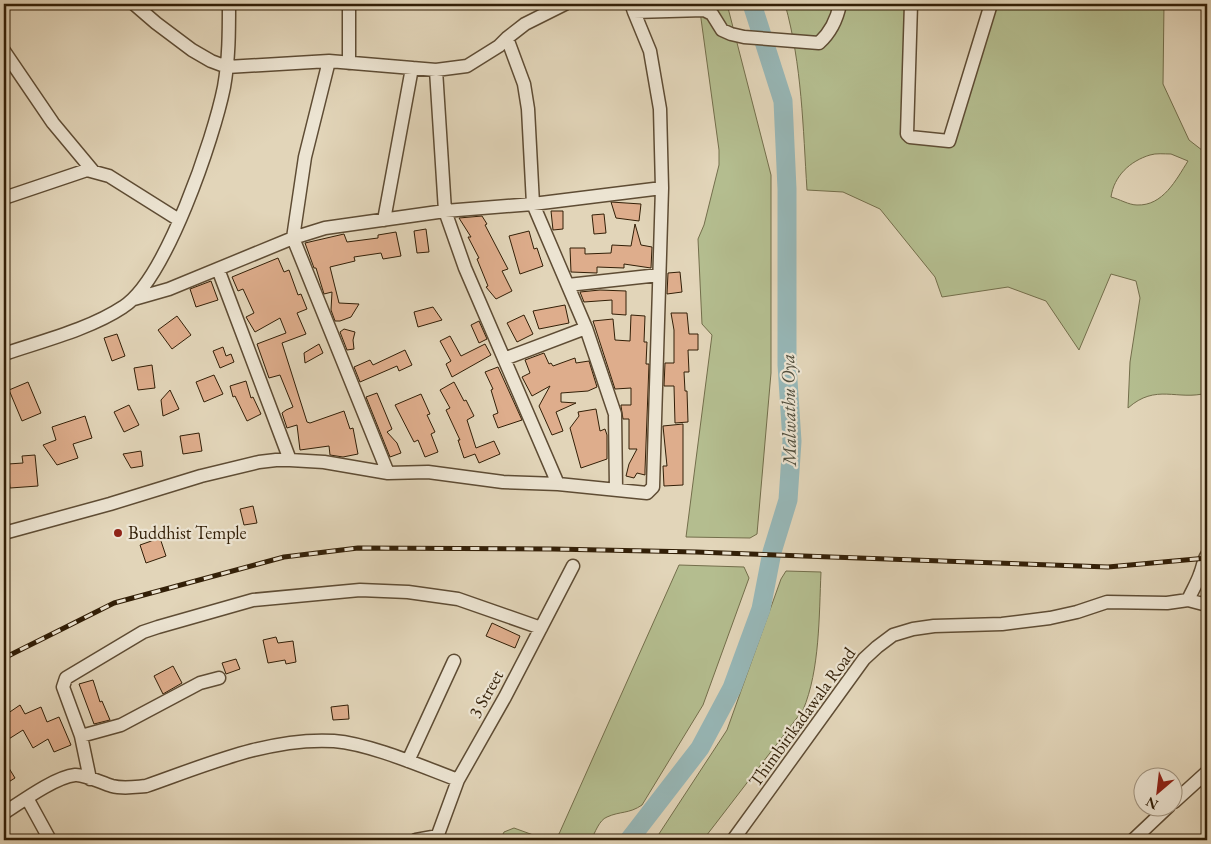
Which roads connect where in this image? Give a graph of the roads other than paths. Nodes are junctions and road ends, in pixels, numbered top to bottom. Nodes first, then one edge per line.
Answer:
1 (134, 4) edge
2 (229, 4) edge
3 (349, 4) edge
4 (565, 4) edge
5 (840, 4) edge
6 (911, 4) edge
7 (991, 4) edge
8 (632, 8) edge
9 (507, 38) junction
10 (4, 51) edge
11 (329, 62) junction
12 (349, 63) junction
13 (227, 67) junction
14 (412, 68) junction
15 (436, 70) junction
16 (93, 171) junction
17 (662, 188) junction
18 (4, 198) edge
19 (533, 204) junction
20 (445, 211) junction
21 (179, 220) junction
22 (384, 220) junction
23 (292, 238) junction
24 (218, 268) junction
25 (658, 275) junction
26 (568, 286) junction
27 (134, 299) junction
28 (586, 328) junction
29 (4, 354) edge
30 (504, 359) junction
31 (290, 460) junction
32 (388, 474) junction
33 (558, 484) junction
34 (616, 489) junction
35 (4, 533) edge
36 (1207, 555) edge
37 (573, 566) dead end
38 (1188, 600) junction
39 (1207, 605) edge
40 (541, 628) junction
41 (454, 661) dead end
42 (219, 678) dead end
43 (81, 736) junction
44 (408, 761) junction
45 (1207, 772) edge
46 (90, 779) junction
47 (458, 780) junction
48 (1184, 793) edge
49 (27, 798) junction
50 (4, 813) edge
51 (1158, 816) edge
52 (437, 838) edge
53 (50, 840) edge
54 (416, 840) edge
55 (733, 840) edge
56 (1133, 840) edge

1 - 13 street
2 - 13 street
3 - 12 street
4 - 9 street
5 - 8 street
6 - 7 street
8 - 17 street
9 - 15 street
9 - 19 street
10 - 16 street
11 - 12 street
11 - 13 street
11 - 23 street
12 - 14 street
13 - 21 street
14 - 15 street
14 - 22 street
15 - 20 street
16 - 18 street
16 - 21 street
17 - 19 street
17 - 25 street
19 - 20 street
19 - 26 street
20 - 22 street
20 - 30 street
21 - 27 street
22 - 23 street
23 - 24 street
23 - 32 street
24 - 27 street
24 - 31 street
25 - 26 street
25 - 34 street
26 - 28 street
27 - 29 street
28 - 30 street
28 - 34 street
30 - 33 street
31 - 32 street
31 - 35 street
32 - 33 street
33 - 34 street
36 - 38 street
37 - 40 street, 3 Street
38 - 39 street, Thimbirikadawala Road
38 - 55 street, Thimbirikadawala Road
40 - 43 street
40 - 47 street, 3 Street
41 - 44 street
42 - 43 street
43 - 46 street
44 - 46 street
44 - 47 street
45 - 48 street
46 - 49 street
47 - 52 street, 3 Street
49 - 50 street
49 - 53 street
51 - 56 street
52 - 54 street

